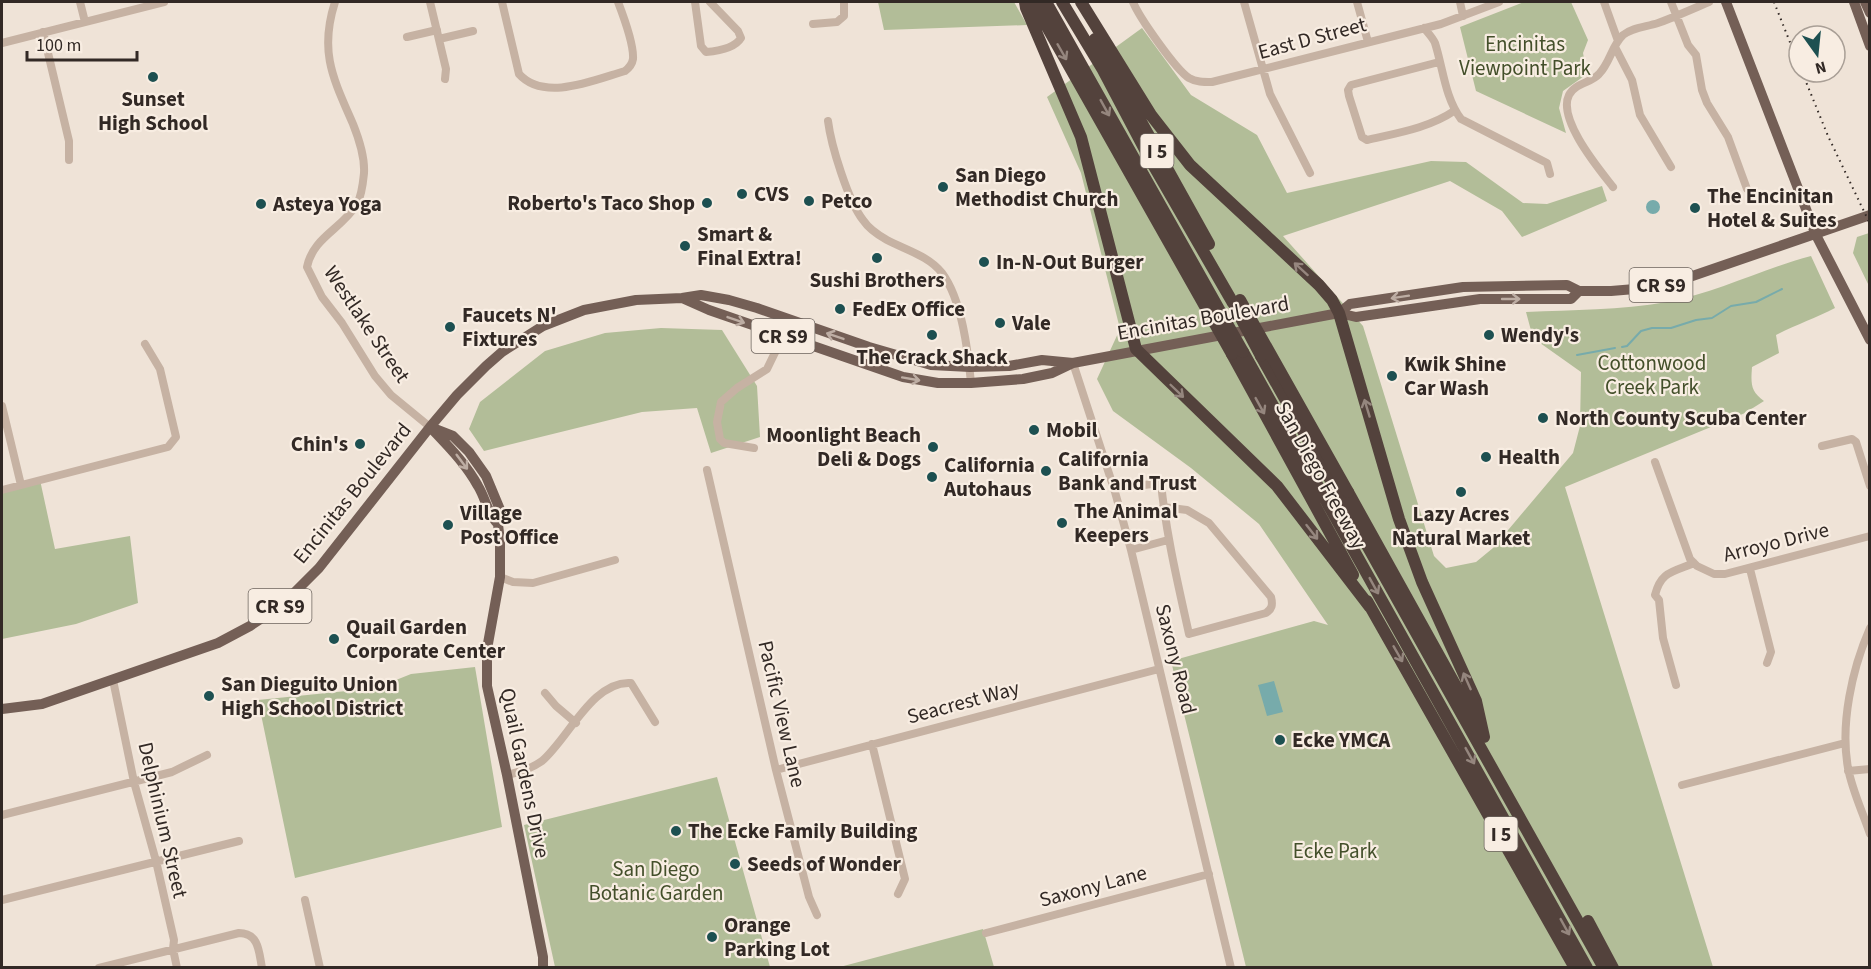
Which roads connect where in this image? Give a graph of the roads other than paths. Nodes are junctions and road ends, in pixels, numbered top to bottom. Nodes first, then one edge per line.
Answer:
1 (80, 2) edge
2 (164, 2) edge
3 (335, 2) edge
4 (430, 2) edge
5 (502, 2) edge
6 (618, 2) edge
7 (695, 2) edge
8 (710, 2) edge
9 (844, 2) edge
10 (1026, 2) edge
11 (1033, 2) edge
12 (1046, 2) edge
13 (1062, 2) edge
14 (1074, 2) edge
15 (1081, 2) edge
16 (1133, 2) edge
17 (1244, 2) edge
18 (1357, 2) edge
19 (1460, 2) edge
20 (1500, 2) edge
21 (1604, 2) edge
22 (1671, 2) edge
23 (1709, 2) edge
24 (1726, 2) edge
25 (1854, 2) edge
26 (1865, 2) edge
27 (1869, 13) edge
28 (1676, 15) junction
29 (1463, 16) junction
30 (85, 22) junction
31 (813, 24) dead end
32 (1441, 24) junction
33 (1424, 28) junction
34 (43, 32) junction
35 (473, 32) dead end
36 (438, 35) junction
37 (406, 37) dead end
38 (1434, 41) junction
39 (1368, 42) junction
40 (2, 43) edge
41 (1617, 44) junction
42 (1869, 46) edge
43 (1439, 62) junction
44 (1263, 70) junction
45 (445, 79) dead end
46 (1454, 111) junction
47 (828, 121) dead end
48 (69, 160) dead end
49 (1671, 167) dead end
50 (1310, 173) dead end
51 (1550, 174) dead end
52 (1613, 187) dead end
53 (1747, 189) dead end
54 (1869, 215) edge
55 (1816, 235) junction
56 (682, 298) junction
57 (1236, 301) junction
58 (1340, 313) junction
59 (1216, 314) junction
60 (783, 336) junction
61 (1869, 340) edge
62 (145, 344) dead end
63 (1136, 349) junction
64 (1238, 353) junction
65 (1073, 363) junction
66 (970, 367) junction
67 (971, 383) junction
68 (2, 406) edge
69 (430, 427) junction
70 (1822, 446) dead end
71 (754, 448) dead end
72 (1655, 462) dead end
73 (707, 470) dead end
74 (21, 485) junction
75 (1135, 486) dead end
76 (1869, 486) edge
77 (2, 490) edge
78 (1163, 507) junction
79 (1869, 536) edge
80 (1168, 540) junction
81 (1131, 550) junction
82 (615, 560) dead end
83 (1694, 563) junction
84 (1750, 569) junction
85 (500, 577) junction
86 (1370, 607) junction
87 (1869, 628) edge
88 (1767, 663) dead end
89 (1159, 669) junction
90 (114, 680) junction
91 (1676, 685) dead end
92 (545, 693) dead end
93 (2, 709) edge
94 (655, 722) dead end
95 (576, 723) junction
96 (1484, 737) junction
97 (1845, 743) junction
98 (872, 744) junction
99 (207, 755) dead end
100 (1869, 769) edge
101 (776, 770) junction
102 (1848, 771) junction
103 (507, 775) junction
104 (134, 782) junction
105 (1682, 785) dead end
106 (2, 815) edge
107 (1869, 834) edge
108 (239, 841) dead end
109 (156, 861) junction
110 (1209, 874) junction
111 (898, 894) dead end
112 (2, 900) edge
113 (305, 900) dead end
114 (817, 915) dead end
115 (986, 933) dead end
116 (173, 949) junction
117 (543, 962) edge
118 (99, 968) edge
119 (177, 968) edge
120 (262, 968) edge
121 (320, 968) edge
122 (549, 968) edge
123 (1231, 968) edge
124 (1575, 968) edge
125 (1587, 968) edge
126 (1604, 968) edge
127 (1613, 968) edge

1 - 30 street
2 - 30 street
3 - 69 street, Westlake Street
4 - 36 street
5 - 6 street
7 - 8 street
9 - 31 street
10 - 63 highway
11 -> 59 highway, San Diego Freeway / I 5
12 -> 59 highway
13 - 57 highway
14 - 57 highway, San Diego Freeway / I 5
58 -> 15 highway
16 - 44 street, East D Street
17 - 44 street
18 - 39 street
19 - 29 street
20 - 29 street, East D Street
21 - 41 street
22 - 28 street
23 - 28 street
24 - 55 main road
25 - 42 main road
26 - 27 main road
28 - 41 street
28 - 53 street
29 - 32 street, East D Street
30 - 34 street
32 - 33 street, East D Street
32 - 38 street
33 - 38 street
33 - 39 street, East D Street
34 - 40 street
34 - 48 street
35 - 36 street
36 - 37 street
36 - 45 street
38 - 43 street
39 - 44 street, East D Street
41 - 49 street
41 - 52 street
43 - 46 street
43 - 46 street
44 - 50 street
46 - 51 street
47 - 66 street
54 - 55 main road, Encinitas Boulevard / CR S9
55 - 58 main road, Encinitas Boulevard / CR S9
55 - 61 main road
56 -> 60 main road, Encinitas Boulevard / CR S9
66 -> 56 main road, Encinitas Boulevard / CR S9
56 - 69 main road, Encinitas Boulevard / CR S9
57 - 96 highway, San Diego Freeway / I 5, bridge
57 - 126 highway, bridge
58 - 63 main road, Encinitas Boulevard / CR S9
96 -> 58 highway
59 - 64 highway, San Diego Freeway / I 5, bridge
60 -> 67 main road, Encinitas Boulevard / CR S9
60 - 71 street
62 - 74 street
63 - 65 main road, Encinitas Boulevard / CR S9
63 -> 86 highway
64 -> 86 highway, San Diego Freeway / I 5
64 -> 125 highway
65 - 66 main road, Encinitas Boulevard / CR S9
65 - 67 main road, Encinitas Boulevard / CR S9
65 - 81 street, Saxony Road
66 - 67 street
68 - 74 street
69 - 85 main road, Quail Gardens Drive
69 - 90 main road, Encinitas Boulevard / CR S9
70 - 76 street
72 - 83 street, Arroyo Drive
73 - 101 street, Pacific View Lane
74 - 77 street
75 - 78 street
78 - 80 street
78 - 80 street
79 - 84 street, Arroyo Drive
80 - 81 street
81 - 89 street, Saxony Road
82 - 85 street
83 - 84 street, Arroyo Drive
83 - 91 street
84 - 88 street
85 - 103 main road, Quail Gardens Drive
86 -> 124 highway, San Diego Freeway / I 5
87 - 97 street
89 - 98 street, Seacrest Way
89 - 110 street, Saxony Road
90 - 93 main road, Encinitas Boulevard / CR S9
90 - 104 street, Delphinium Street
92 - 95 street
94 - 95 street
95 - 103 street
96 - 127 highway, San Diego Freeway / I 5
97 - 102 street
97 - 105 street
98 - 101 street, Seacrest Way
98 - 111 street
99 - 104 street
100 - 102 street
101 - 114 street, Pacific View Lane
102 - 107 street
103 - 117 main road, Quail Gardens Drive
104 - 106 street
104 - 109 street, Delphinium Street
108 - 109 street
109 - 112 street
109 - 116 street, Delphinium Street
110 - 115 street, Saxony Lane
110 - 123 street, Saxony Road
113 - 121 street
116 - 118 street
116 - 119 street, Delphinium Street
116 - 120 street
117 - 122 main road, Quail Gardens Drive

